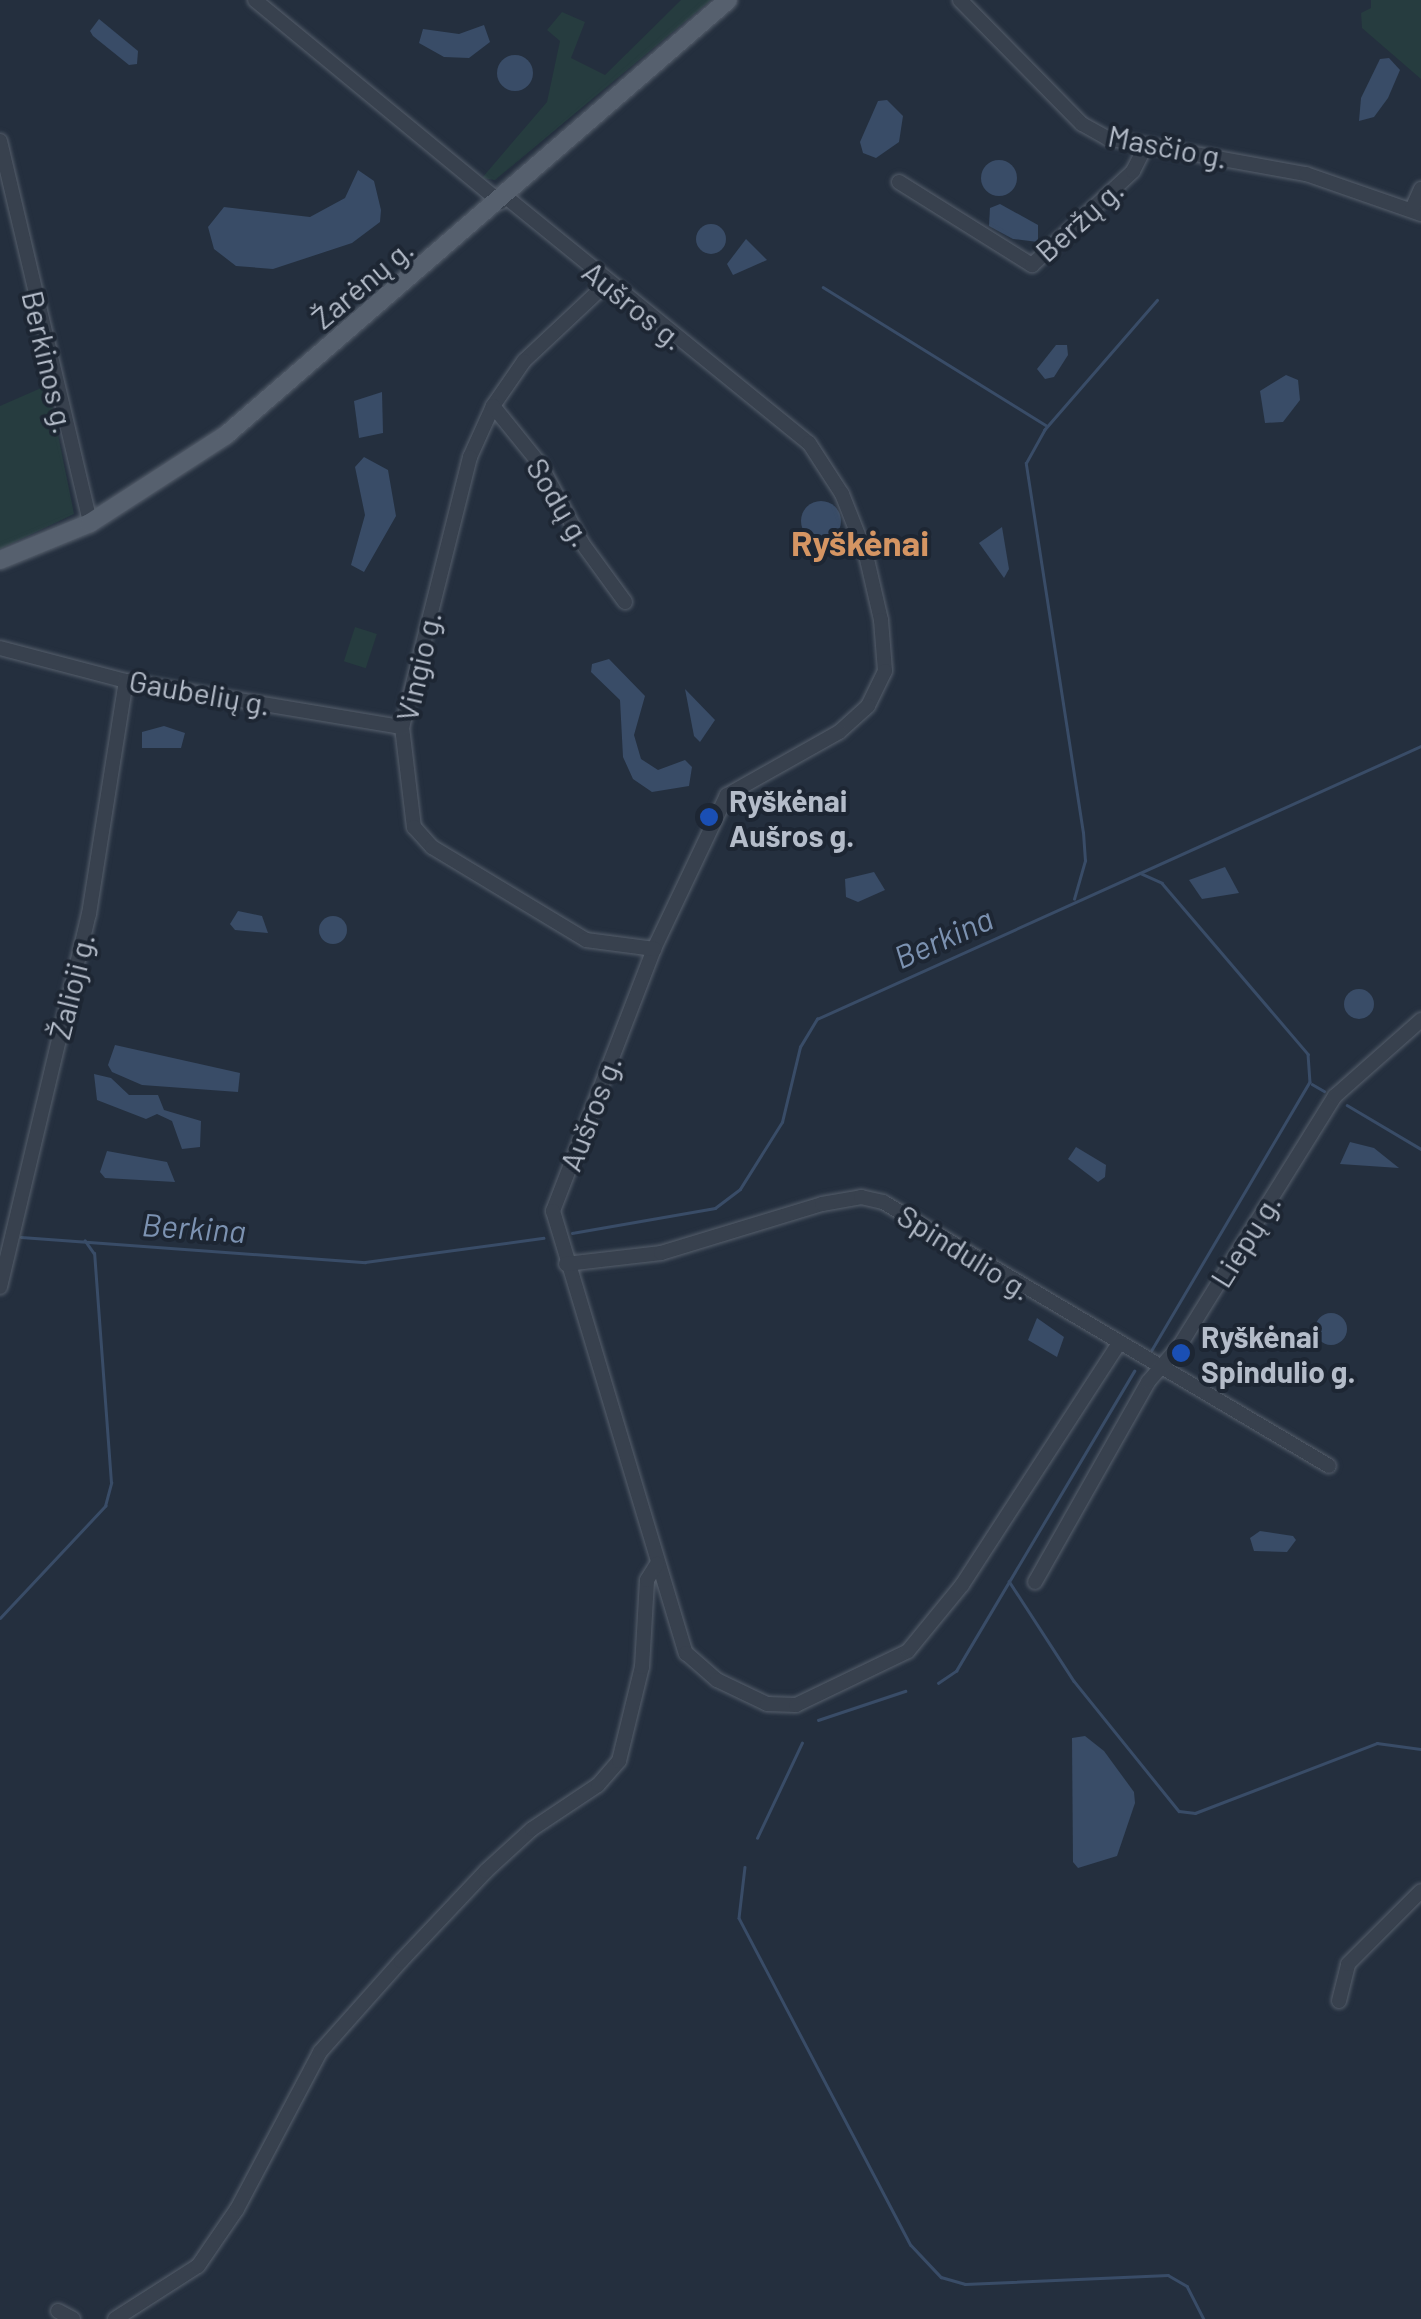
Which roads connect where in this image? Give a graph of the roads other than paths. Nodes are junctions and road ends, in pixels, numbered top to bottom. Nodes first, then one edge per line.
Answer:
1 (255, 0) edge
2 (728, 0) edge
3 (960, 0) edge
4 (0, 141) edge
5 (1145, 146) junction
6 (899, 182) dead end
7 (1421, 189) edge
8 (503, 200) junction
9 (1416, 212) edge
10 (606, 284) junction
11 (493, 406) junction
12 (90, 523) junction
13 (0, 560) edge
14 (624, 602) dead end
15 (0, 648) edge
16 (126, 681) junction
17 (402, 727) junction
18 (654, 948) junction
19 (1421, 1020) edge
20 (566, 1264) junction
21 (0, 1287) edge
22 (1117, 1346) junction
23 (1156, 1368) junction
24 (1329, 1466) dead end
25 (657, 1564) junction
26 (1035, 1582) dead end
27 (1421, 1892) edge
28 (1340, 2002) dead end
29 (58, 2311) dead end
30 (73, 2319) edge
31 (115, 2319) edge

1 - 8 street, Aušros g.
2 - 8 main road, Žarėnų g.
3 - 5 street, Masčio g.
4 - 12 street, Berkinos g.
5 - 6 street, Beržų g.
5 - 9 street, Masčio g.
7 - 9 street
8 - 10 street, Aušros g.
8 - 12 main road, Žarėnų g.
10 - 11 street, Vingio g.
10 - 18 street, Aušros g.
11 - 14 street, Sodų g.
11 - 17 street, Vingio g.
12 - 13 main road, Žarėnų g.
15 - 16 street, Gaubelių g.
16 - 17 street, Gaubelių g.
16 - 21 street, Žalioji g.
17 - 18 street, Vingio g.
18 - 20 street, Aušros g.
19 - 23 street, Liepų g.
20 - 22 street, Spindulio g.
20 - 25 street, Aušros g.
22 - 23 street, Spindulio g.
22 - 25 street, Aušros g.
23 - 24 street, Spindulio g.
23 - 26 street, Liepų g.
25 - 31 street
27 - 28 street
29 - 30 street

